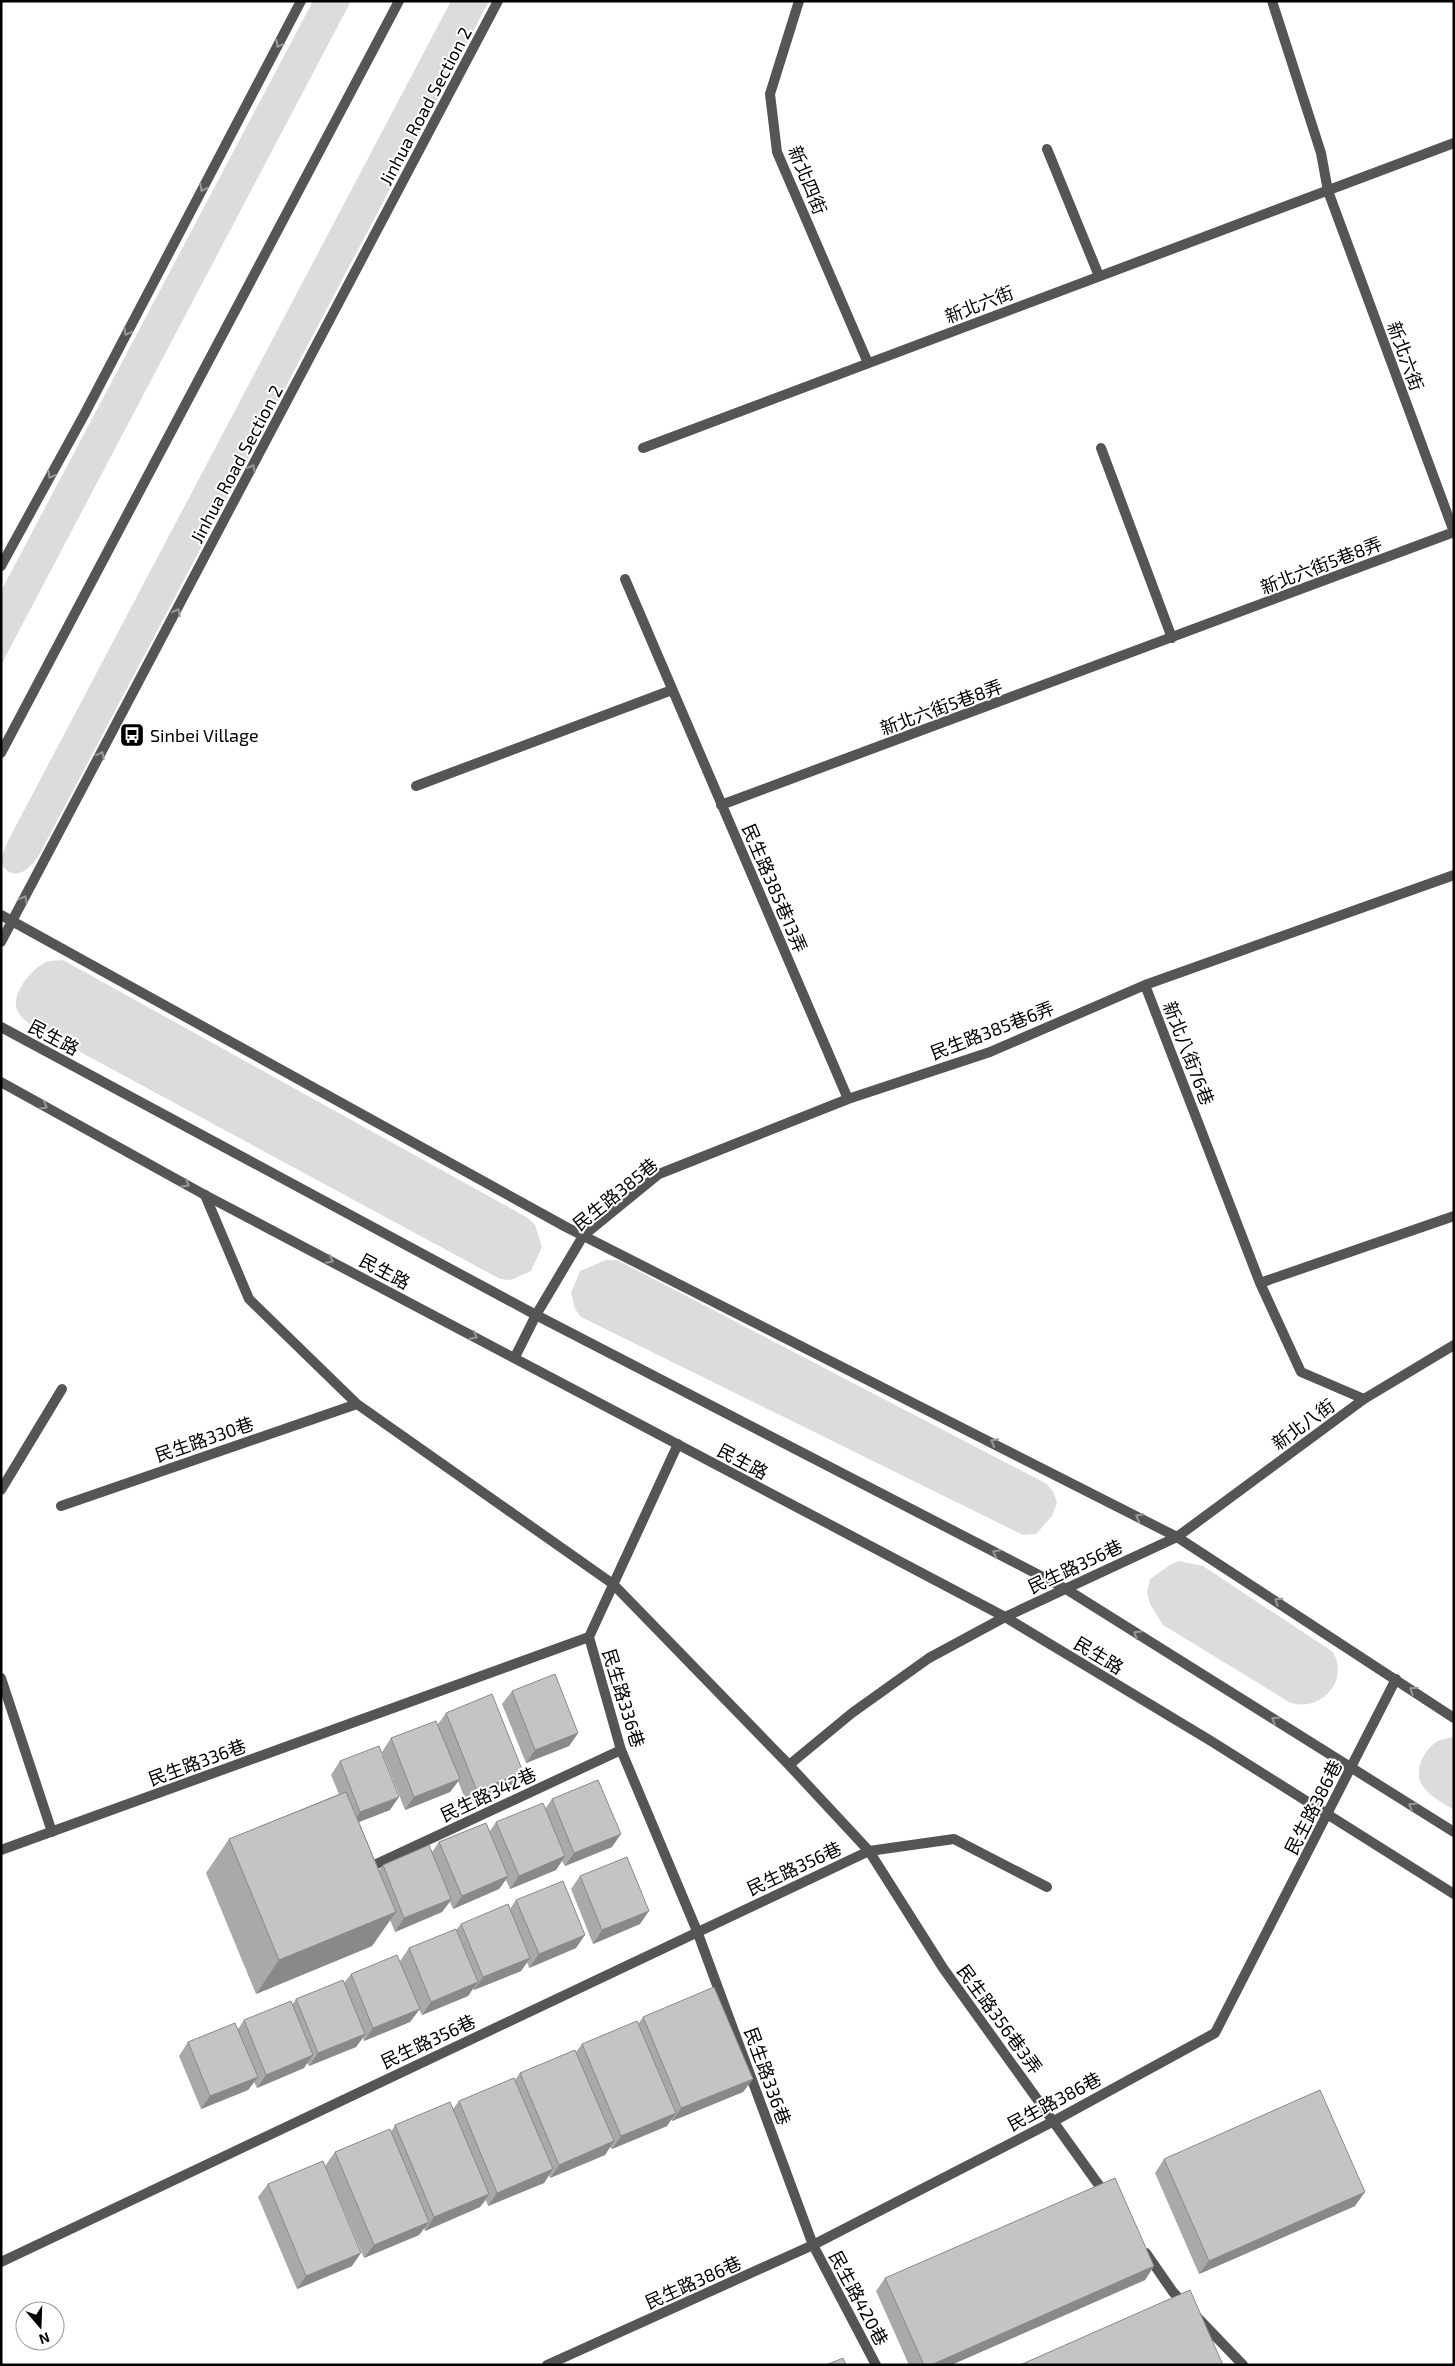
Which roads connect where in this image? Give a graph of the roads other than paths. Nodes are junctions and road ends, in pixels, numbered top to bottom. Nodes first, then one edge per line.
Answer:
1 (301, 1) edge
2 (399, 1) edge
3 (498, 1) edge
4 (799, 1) edge
5 (1272, 1) edge
6 (1454, 143) edge
7 (1047, 149) dead end
8 (1328, 191) junction
9 (1099, 276) junction
10 (868, 363) junction
11 (643, 448) dead end
12 (1101, 448) dead end
13 (1454, 532) edge
14 (1, 566) edge
15 (625, 579) dead end
16 (1172, 638) junction
17 (672, 690) junction
18 (1, 753) edge
19 (416, 786) dead end
20 (721, 806) junction
21 (1454, 875) edge
22 (1, 915) edge
23 (13, 920) junction
24 (1, 942) edge
25 (1146, 984) junction
26 (1, 1027) edge
27 (1, 1082) edge
28 (848, 1099) junction
29 (205, 1195) junction
30 (1454, 1216) edge
31 (584, 1236) junction
32 (1260, 1283) junction
33 (536, 1315) junction
34 (1454, 1345) edge
35 (515, 1357) junction
36 (62, 1389) dead end
37 (1364, 1399) junction
38 (357, 1404) junction
39 (678, 1444) junction
40 (1, 1490) edge
41 (61, 1506) dead end
42 (1177, 1537) junction
43 (613, 1584) junction
44 (1066, 1589) junction
45 (1005, 1617) junction
46 (589, 1637) junction
47 (1, 1678) edge
48 (1396, 1679) junction
49 (1454, 1718) edge
50 (621, 1750) junction
51 (789, 1764) junction
52 (1351, 1768) junction
53 (1327, 1814) junction
54 (52, 1832) junction
55 (1454, 1832) edge
56 (1, 1850) edge
57 (869, 1851) junction
58 (370, 1867) edge
59 (1047, 1887) dead end
60 (1454, 1894) edge
61 (697, 1931) junction
62 (1054, 2120) junction
63 (1111, 2202) edge
64 (1139, 2243) edge
65 (813, 2245) junction
66 (1, 2262) edge
67 (547, 2365) edge
68 (876, 2365) edge
69 (1243, 2365) edge

1 -> 14 street
2 - 18 street
23 -> 3 street, Jinhua Road Section 2
4 - 10 street, 新北四街
5 - 8 street, 新北六街
6 - 8 street, 新北六街
7 - 9 street
8 - 9 street, 新北六街
8 - 13 street, 新北六街
9 - 10 street, 新北六街
10 - 11 street, 新北六街
12 - 16 street
13 - 16 street, 新北六街5巷8弄
15 - 17 street, 民生路385巷13弄
16 - 20 street, 新北六街5巷8弄
17 - 19 street
17 - 20 street, 民生路385巷13弄
20 - 28 street, 民生路385巷13弄
21 - 25 street, 新北八街76巷
22 - 23 street
23 - 24 street, Jinhua Road Section 2
23 - 31 street
25 - 28 street, 民生路385巷6弄
25 - 32 street, 新北八街76巷
26 - 33 street, 民生路
27 -> 29 street, 民生路
28 - 31 street, 民生路385巷
29 -> 35 street, 民生路
29 - 38 street
30 - 32 street
31 - 33 street, 民生路385巷
42 -> 31 street
32 - 37 street, 新北八街76巷
33 - 35 street, 民生路385巷
44 -> 33 street, 民生路
34 - 37 street, 新北八街
35 - 39 street, 民生路
36 - 40 street
37 - 42 street, 新北八街
38 - 41 street, 民生路330巷
38 - 43 street
39 - 43 street
39 - 45 street, 民生路
42 - 44 street, 民生路356巷
48 -> 42 street
43 - 46 street
43 - 51 street
44 - 45 street, 民生路356巷
52 -> 44 street, 民生路
45 - 51 street, 民生路356巷
45 - 53 street, 民生路
46 - 50 street, 民生路336巷
46 - 54 street, 民生路336巷
47 - 54 street
49 -> 48 street
48 - 52 street, 民生路386巷
50 - 58 street, 民生路342巷
50 - 61 street, 民生路336巷
51 - 57 street, 民生路356巷
52 - 53 street, 民生路386巷
55 -> 52 street, 民生路
53 - 60 street, 民生路
53 - 62 street, 民生路386巷
54 - 56 street, 民生路336巷
57 - 59 street, 民生路356巷
57 - 61 street, 民生路356巷
57 - 62 street, 民生路356巷3弄
61 - 65 street, 民生路336巷
61 - 66 street, 民生路356巷
62 - 63 street, 民生路356巷3弄
62 - 65 street, 民生路386巷
64 - 69 street
65 - 67 street, 民生路386巷
65 - 68 street, 民生路420巷

